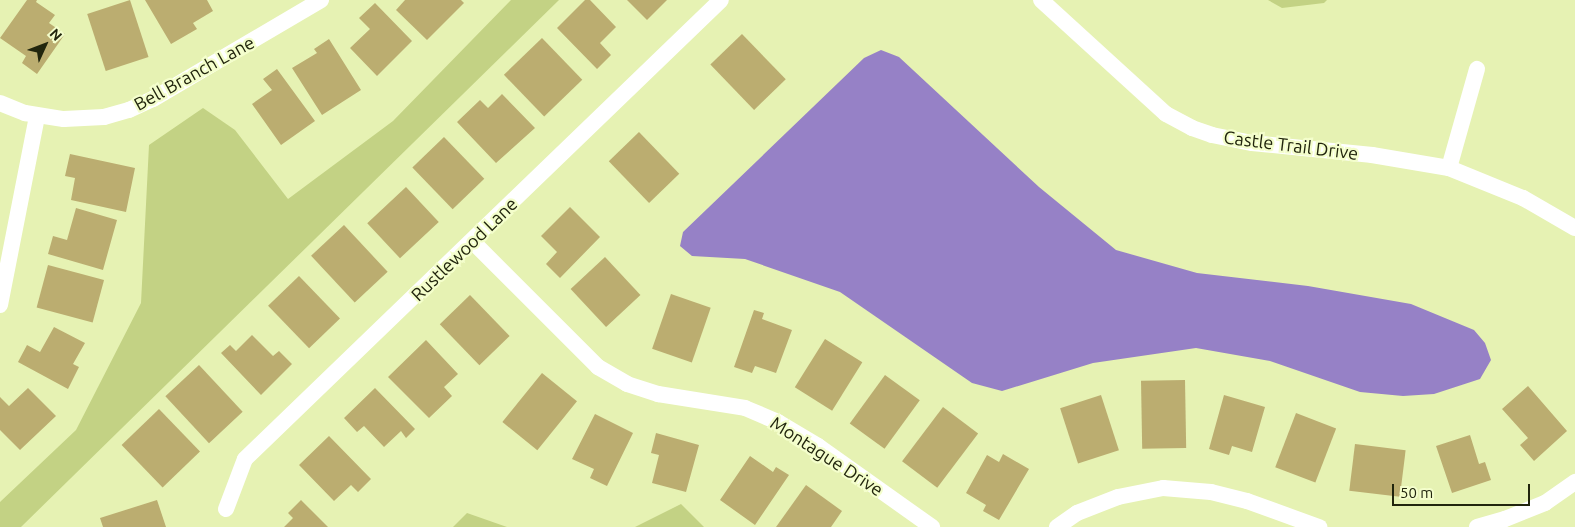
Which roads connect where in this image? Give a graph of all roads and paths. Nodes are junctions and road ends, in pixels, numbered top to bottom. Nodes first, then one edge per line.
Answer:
1 (321, 0) edge
2 (721, 0) edge
3 (1041, 0) edge
4 (1477, 69) dead end
5 (0, 103) edge
6 (36, 116) junction
7 (1449, 168) junction
8 (1575, 228) edge
9 (472, 242) junction
10 (0, 305) edge
11 (1575, 482) edge
12 (226, 509) dead end
13 (932, 527) edge
14 (1056, 527) edge
15 (1319, 527) edge
16 (1477, 527) edge

1 - 6 street, Bell Branch Lane
2 - 9 street, Rustlewood Lane
3 - 7 street, Castle Trail Drive
4 - 7 street
5 - 6 street, Bell Branch Lane
6 - 10 street
7 - 8 street, Castle Trail Drive
9 - 12 street, Rustlewood Lane
9 - 13 street, Montague Drive
11 - 16 street
14 - 15 street

